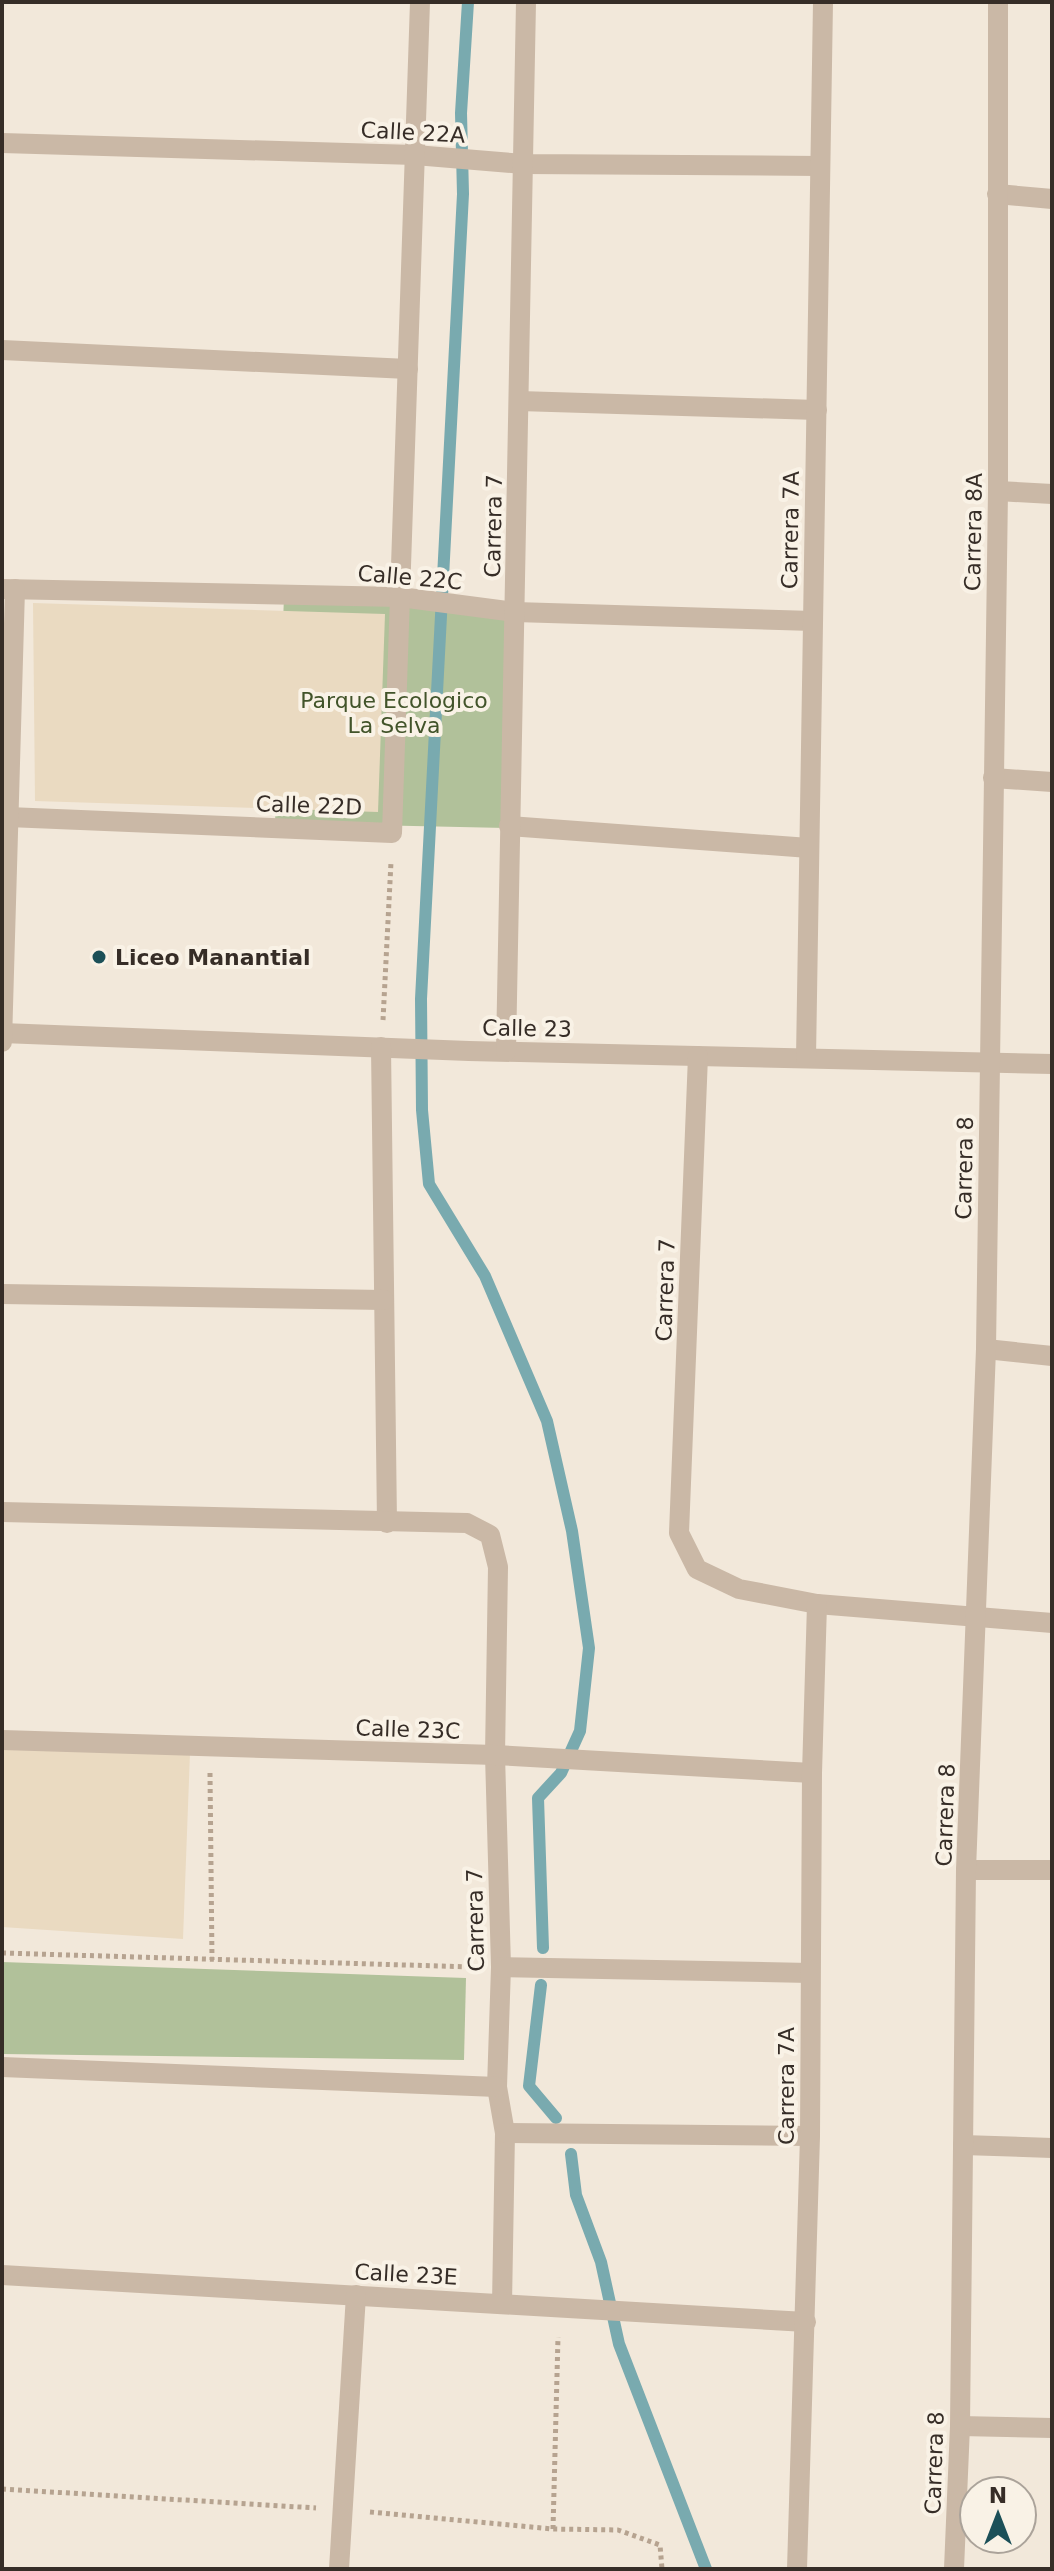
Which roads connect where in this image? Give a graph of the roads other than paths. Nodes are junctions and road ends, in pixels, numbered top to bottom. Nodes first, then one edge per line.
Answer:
1 (420, 2) edge
2 (526, 2) edge
3 (823, 2) edge
4 (998, 2) edge
5 (2, 143) edge
6 (423, 155) junction
7 (524, 164) junction
8 (820, 166) junction
9 (997, 194) junction
10 (1052, 199) edge
11 (2, 350) edge
12 (408, 369) junction
13 (519, 401) junction
14 (817, 410) junction
15 (998, 491) junction
16 (1052, 494) edge
17 (8, 589) edge
18 (400, 597) junction
19 (515, 612) junction
20 (813, 621) junction
21 (993, 778) junction
22 (1052, 782) edge
23 (8, 817) junction
24 (509, 826) junction
25 (809, 848) junction
26 (2, 1033) edge
27 (2, 1042) edge
28 (389, 1047) junction
29 (506, 1051) junction
30 (698, 1056) junction
31 (806, 1058) junction
32 (989, 1062) junction
33 (1052, 1064) edge
34 (2, 1294) edge
35 (384, 1300) junction
36 (986, 1349) junction
37 (1052, 1356) edge
38 (2, 1512) edge
39 (387, 1523) junction
40 (817, 1604) junction
41 (978, 1615) junction
42 (1052, 1623) edge
43 (2, 1740) edge
44 (495, 1755) junction
45 (812, 1773) junction
46 (966, 1870) junction
47 (1052, 1870) edge
48 (501, 1967) junction
49 (810, 1973) junction
50 (2, 2067) edge
51 (497, 2087) junction
52 (505, 2133) junction
53 (810, 2136) junction
54 (963, 2145) junction
55 (1052, 2148) edge
56 (2, 2275) edge
57 (356, 2295) junction
58 (502, 2304) junction
59 (806, 2322) junction
60 (960, 2426) junction
61 (1052, 2428) edge
62 (339, 2569) edge
63 (797, 2569) edge
64 (954, 2569) edge

1 - 6 street
2 - 7 street, Carrera 7
3 - 8 street, Carrera 7A
4 - 9 street, Carrera 8A
5 - 6 street, Calle 22A
6 - 7 street, Calle 22A
6 - 12 street
7 - 8 street, Calle 22A
7 - 13 street, Carrera 7
8 - 14 street, Carrera 7A
9 - 10 street
9 - 15 street, Carrera 8A
11 - 12 street
12 - 18 street
13 - 14 street
13 - 19 street, Carrera 7
14 - 20 street, Carrera 7A
15 - 16 street
15 - 21 street, Carrera 8A
17 - 18 street, Calle 22C
17 - 23 street
18 - 19 street, Calle 22C
18 - 23 street, Calle 22D
19 - 20 street, Calle 22C
19 - 24 street, Carrera 7
20 - 25 street, Carrera 7A
21 - 22 street
21 - 32 street, Carrera 8A
23 - 26 street
24 - 25 street
24 - 29 street, Carrera 7
25 - 31 street, Carrera 7A
26 - 27 street
26 - 28 street, Calle 23
28 - 29 street, Calle 23
28 - 35 street
29 - 30 street, Calle 23
30 - 31 street, Calle 23
30 - 40 street, Carrera 7
31 - 32 street, Calle 23
32 - 33 street, Calle 23
32 - 36 street, Carrera 8
34 - 35 street
35 - 39 street
36 - 37 street
36 - 41 street, Carrera 8
38 - 39 street
39 - 44 street, Carrera 7
40 - 41 street
40 - 45 street, Carrera 7A
41 - 42 street
41 - 46 street, Carrera 8
43 - 44 street, Calle 23C
44 - 45 street, Calle 23C
44 - 48 street, Carrera 7
45 - 49 street, Carrera 7A
46 - 47 street
46 - 54 street, Carrera 8
48 - 49 street
48 - 51 street, Carrera 7
49 - 53 street, Carrera 7A
50 - 51 street
51 - 52 street, Carrera 7
52 - 53 street
52 - 58 street, Carrera 7
53 - 59 street, Carrera 7A
54 - 55 street
54 - 60 street, Carrera 8
56 - 57 street, Calle 23E
57 - 58 street, Calle 23E
57 - 62 street
58 - 59 street, Calle 23E
59 - 63 street, Carrera 7A
60 - 61 street
60 - 64 street, Carrera 8

